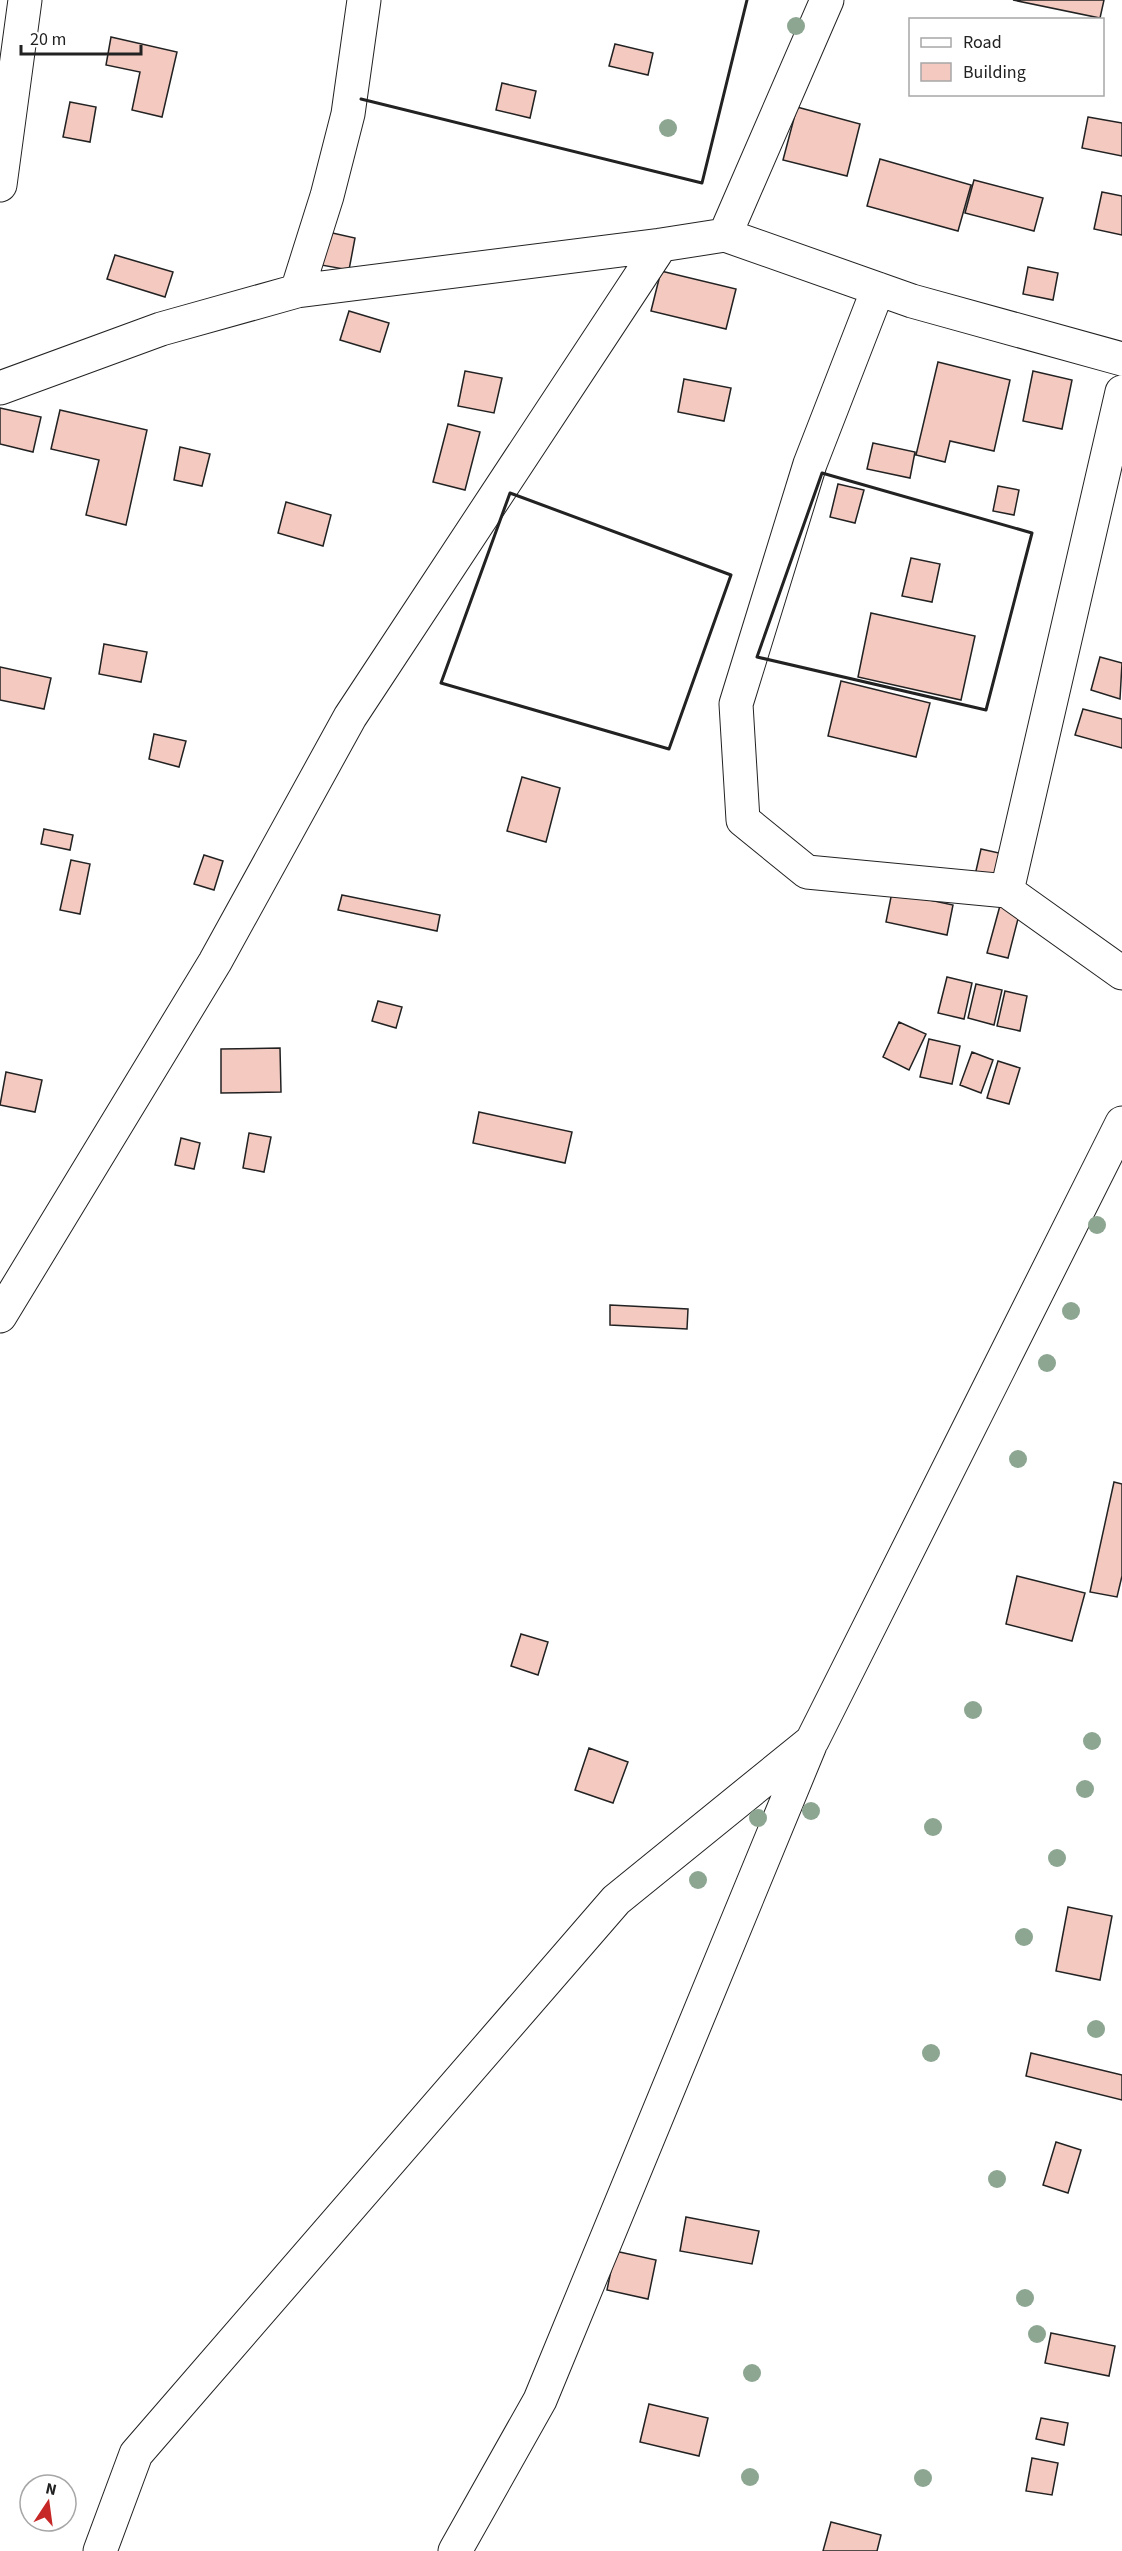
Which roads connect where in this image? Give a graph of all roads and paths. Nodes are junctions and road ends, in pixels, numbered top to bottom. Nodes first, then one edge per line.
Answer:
1 (25, 0) edge
2 (364, 0) edge
3 (827, 0) edge
4 (0, 185) edge
5 (725, 235) junction
6 (661, 245) junction
7 (878, 289) junction
8 (297, 291) junction
9 (1122, 359) edge
10 (0, 388) edge
11 (1122, 392) edge
12 (1007, 891) junction
13 (1122, 973) edge
14 (1122, 1123) edge
15 (0, 1316) edge
16 (812, 1741) junction
17 (100, 2551) edge
18 (455, 2551) edge

1 - 4 street
2 - 8 street
3 - 5 street
5 - 6 street
5 - 7 street
6 - 8 street
6 - 15 street
7 - 9 street
7 - 12 street
8 - 10 street
11 - 12 street
12 - 13 street
14 - 16 street
16 - 17 street
16 - 18 street

